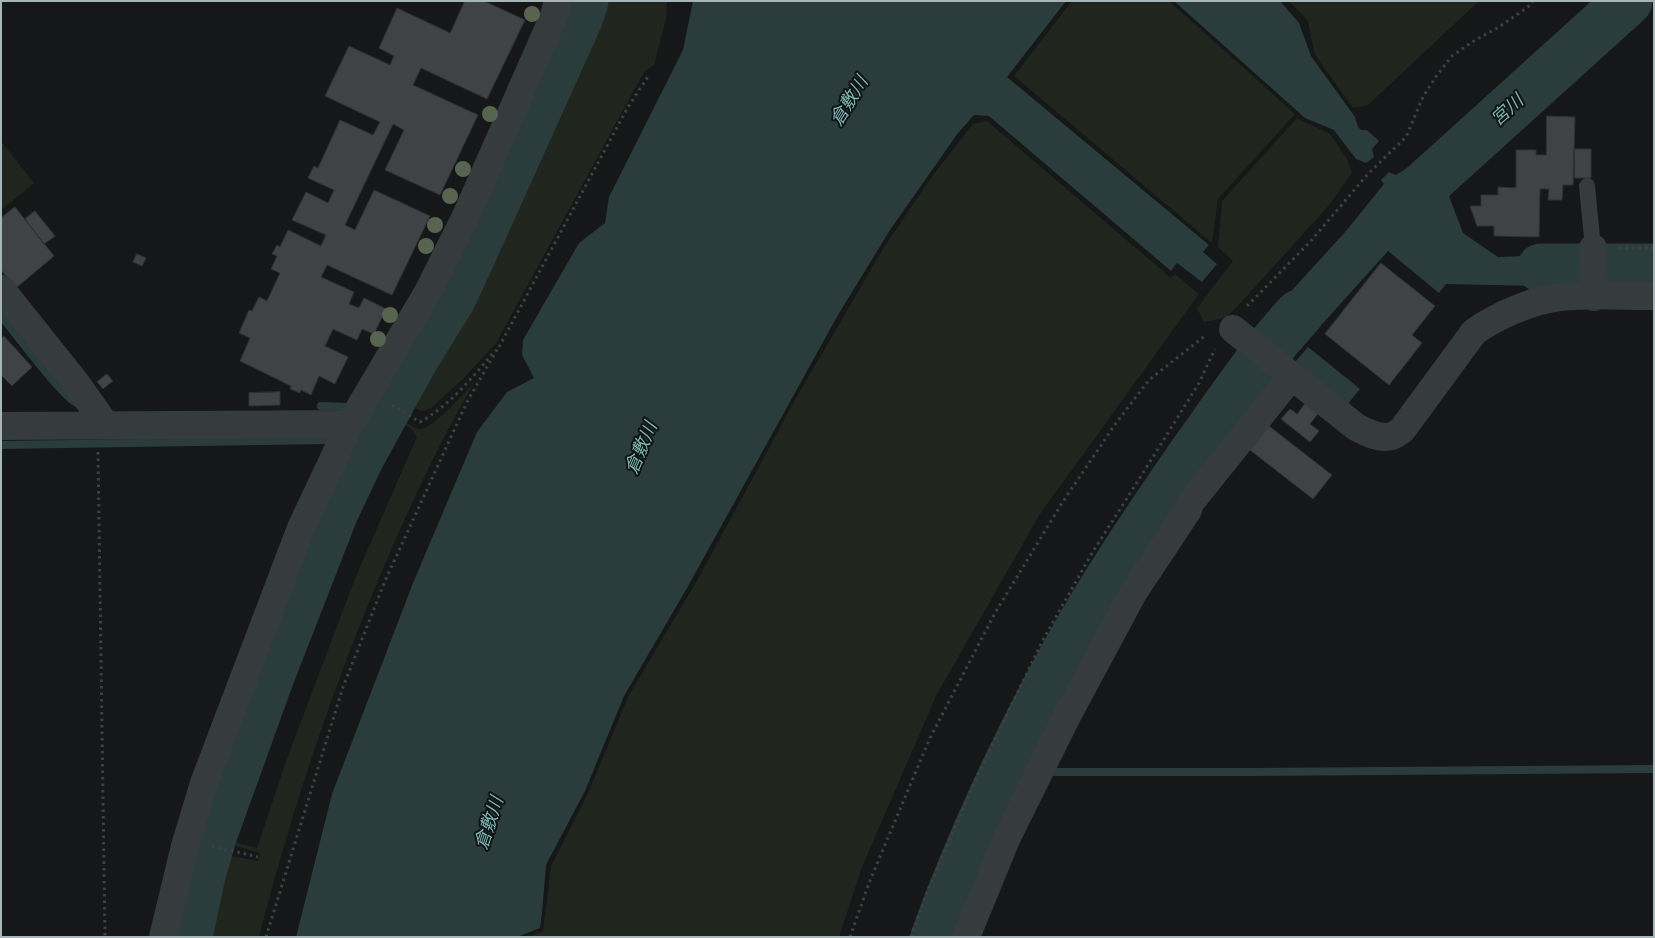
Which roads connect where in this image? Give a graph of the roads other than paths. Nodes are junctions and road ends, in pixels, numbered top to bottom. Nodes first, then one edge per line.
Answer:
1 (558, 1) edge
2 (1587, 186) dead end
3 (1593, 250) joint
4 (1, 289) edge
5 (1593, 292) junction
6 (1654, 296) edge
7 (1240, 334) road end
8 (1286, 372) junction
9 (105, 424) junction
10 (350, 424) junction
11 (1, 426) edge
12 (164, 937) edge
13 (966, 937) edge

1 - 10 street
2 - 3 lane
3 - 5 street
4 - 9 street
5 - 6 street
5 - 8 street
7 - 8 street
8 - 13 street
9 - 10 street
9 - 11 street
10 - 12 street

